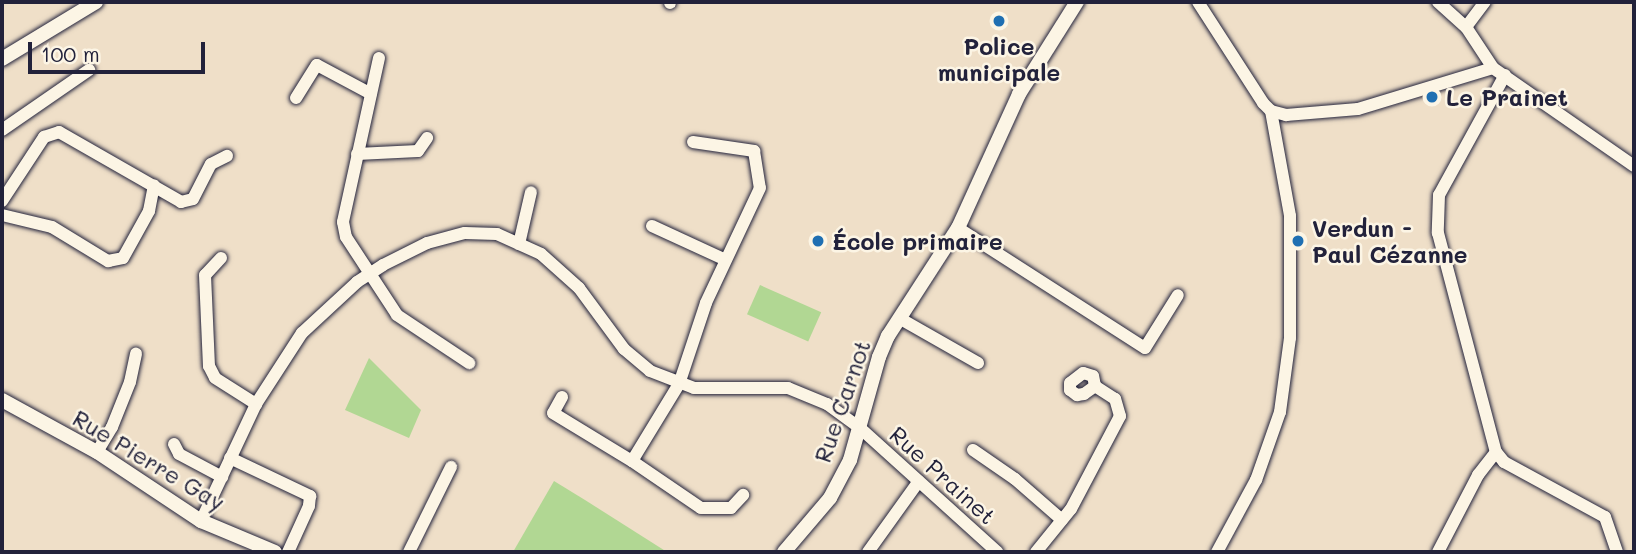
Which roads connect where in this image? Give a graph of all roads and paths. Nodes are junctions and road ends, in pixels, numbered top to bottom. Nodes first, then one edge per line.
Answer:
1 (96, 2) edge
2 (1077, 2) edge
3 (1198, 2) edge
4 (1438, 2) edge
5 (1485, 2) edge
6 (1466, 27) junction
7 (379, 58) dead end
8 (2, 59) edge
9 (89, 70) dead end
10 (1499, 71) junction
11 (371, 94) junction
12 (296, 98) dead end
13 (1271, 111) junction
14 (2, 130) edge
15 (427, 138) dead end
16 (693, 142) dead end
17 (357, 154) junction
18 (227, 156) dead end
19 (1634, 166) edge
20 (154, 186) junction
21 (531, 192) dead end
22 (2, 201) edge
23 (2, 215) edge
24 (652, 226) dead end
25 (958, 228) junction
26 (519, 244) junction
27 (222, 258) dead end
28 (726, 260) junction
29 (369, 274) junction
30 (1178, 295) dead end
31 (899, 318) junction
32 (136, 355) dead end
33 (469, 363) dead end
34 (978, 363) dead end
35 (679, 384) junction
36 (1095, 386) dead end
37 (562, 397) dead end
38 (2, 401) edge
39 (256, 404) junction
40 (860, 428) junction
41 (174, 444) dead end
42 (973, 450) dead end
43 (97, 452) junction
44 (1496, 452) junction
45 (230, 458) junction
46 (632, 461) junction
47 (451, 467) dead end
48 (222, 477) junction
49 (919, 481) junction
50 (743, 495) dead end
51 (1062, 520) junction
52 (201, 521) junction
53 (275, 552) edge
54 (288, 552) edge
55 (410, 552) edge
56 (784, 552) edge
57 (868, 552) edge
58 (997, 552) edge
59 (1036, 552) edge
60 (1217, 552) edge
61 (1438, 552) edge
62 (1617, 552) edge

1 - 8 street
2 - 25 street, Rue Carnot
3 - 13 street
4 - 6 street
5 - 6 street
6 - 10 street
7 - 11 street
9 - 14 street
10 - 13 street
10 - 19 street
10 - 44 street
11 - 12 street
11 - 17 street
13 - 60 street
15 - 17 street
16 - 28 street
17 - 29 street
18 - 20 street
20 - 22 street
20 - 23 street
21 - 26 street
24 - 28 street
25 - 30 street
25 - 31 street, Rue Carnot
26 - 29 street, Rue Prainet
26 - 35 street, Rue Prainet
27 - 39 street
28 - 35 street
29 - 33 street
29 - 39 street, Rue Prainet
31 - 34 street
31 - 40 street, Rue Carnot
32 - 43 street
35 - 40 street, Rue Prainet
35 - 46 street
36 - 51 street
37 - 46 street
38 - 43 street, Rue Pierre Gay
39 - 45 street, Rue Prainet
40 - 49 street, Rue Prainet
40 - 56 street, Rue Carnot
41 - 48 street
42 - 51 street
43 - 52 street, Rue Pierre Gay
44 - 61 street
44 - 62 street
45 - 48 street, Rue Prainet
45 - 54 street
46 - 50 street
47 - 55 street
48 - 52 street, Rue Prainet
49 - 57 street
49 - 58 street, Rue Prainet
51 - 59 street
52 - 53 street, Rue Pierre Gay

